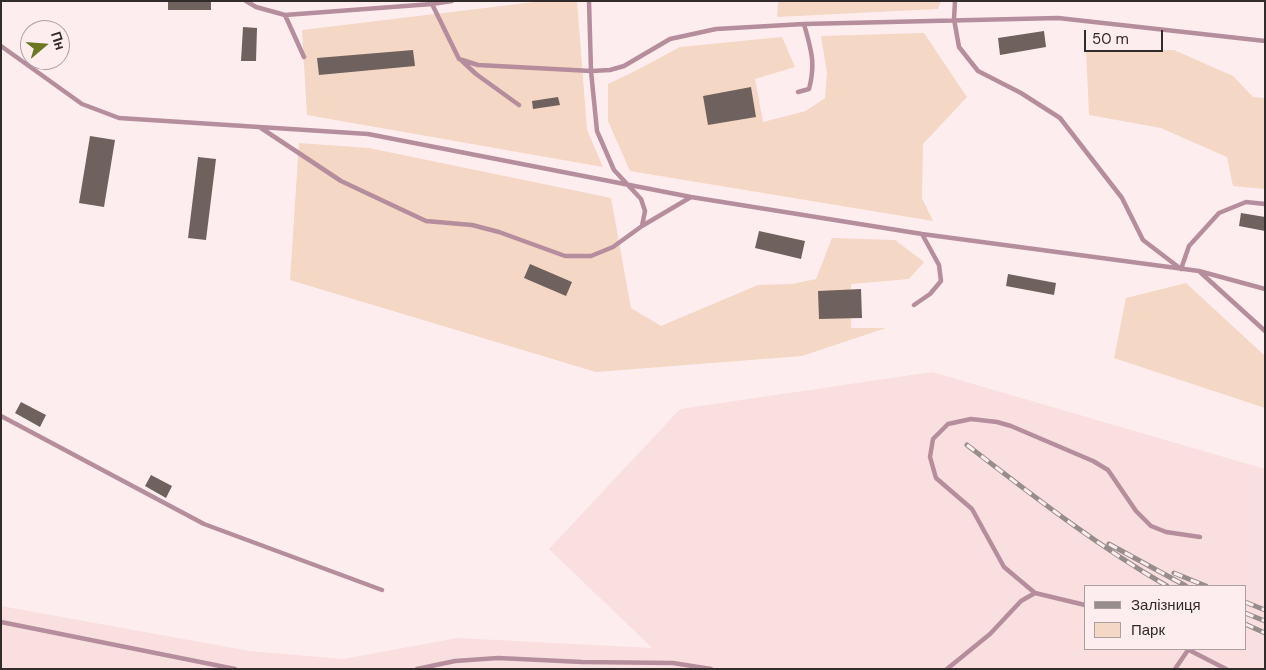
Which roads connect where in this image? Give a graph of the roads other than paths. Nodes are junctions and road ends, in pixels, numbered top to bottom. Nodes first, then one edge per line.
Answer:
1 (246, 1) edge
2 (452, 1) edge
3 (589, 1) edge
4 (954, 1) edge
5 (432, 4) junction
6 (285, 15) junction
7 (954, 19) junction
8 (804, 24) junction
9 (1265, 41) edge
10 (1, 46) edge
11 (304, 57) dead end
12 (459, 59) junction
13 (591, 71) junction
14 (798, 92) dead end
15 (519, 106) dead end
16 (260, 126) junction
17 (627, 185) junction
18 (691, 197) junction
19 (1265, 204) edge
20 (642, 226) junction
21 (922, 234) junction
22 (1181, 269) junction
23 (1199, 271) junction
24 (1265, 289) edge
25 (914, 305) dead end
26 (1265, 331) edge
27 (1, 416) edge
28 (1200, 537) dead end
29 (382, 590) dead end
30 (1035, 593) junction
31 (1084, 605) edge
32 (1, 622) edge
33 (1186, 650) edge
34 (1189, 650) edge
35 (235, 669) edge
36 (417, 669) edge
37 (711, 669) edge
38 (947, 669) edge
39 (1175, 669) edge
40 (1226, 669) edge

1 - 6 lane
2 - 5 lane
3 - 13 lane
4 - 7 lane
5 - 6 lane
5 - 12 lane
6 - 11 lane
7 - 8 lane
7 - 9 lane
7 - 22 lane
8 - 13 lane
8 - 14 lane
10 - 16 lane
12 - 13 lane
12 - 15 lane
13 - 17 lane
16 - 17 lane
16 - 20 lane
17 - 18 lane
17 - 20 lane
18 - 20 lane
18 - 21 lane
19 - 22 lane
21 - 22 lane
21 - 25 lane
22 - 23 lane
23 - 24 lane
23 - 26 lane
27 - 29 lane
28 - 30 lane
30 - 31 lane
30 - 38 lane
32 - 35 lane
33 - 39 lane
34 - 40 lane
36 - 37 lane

